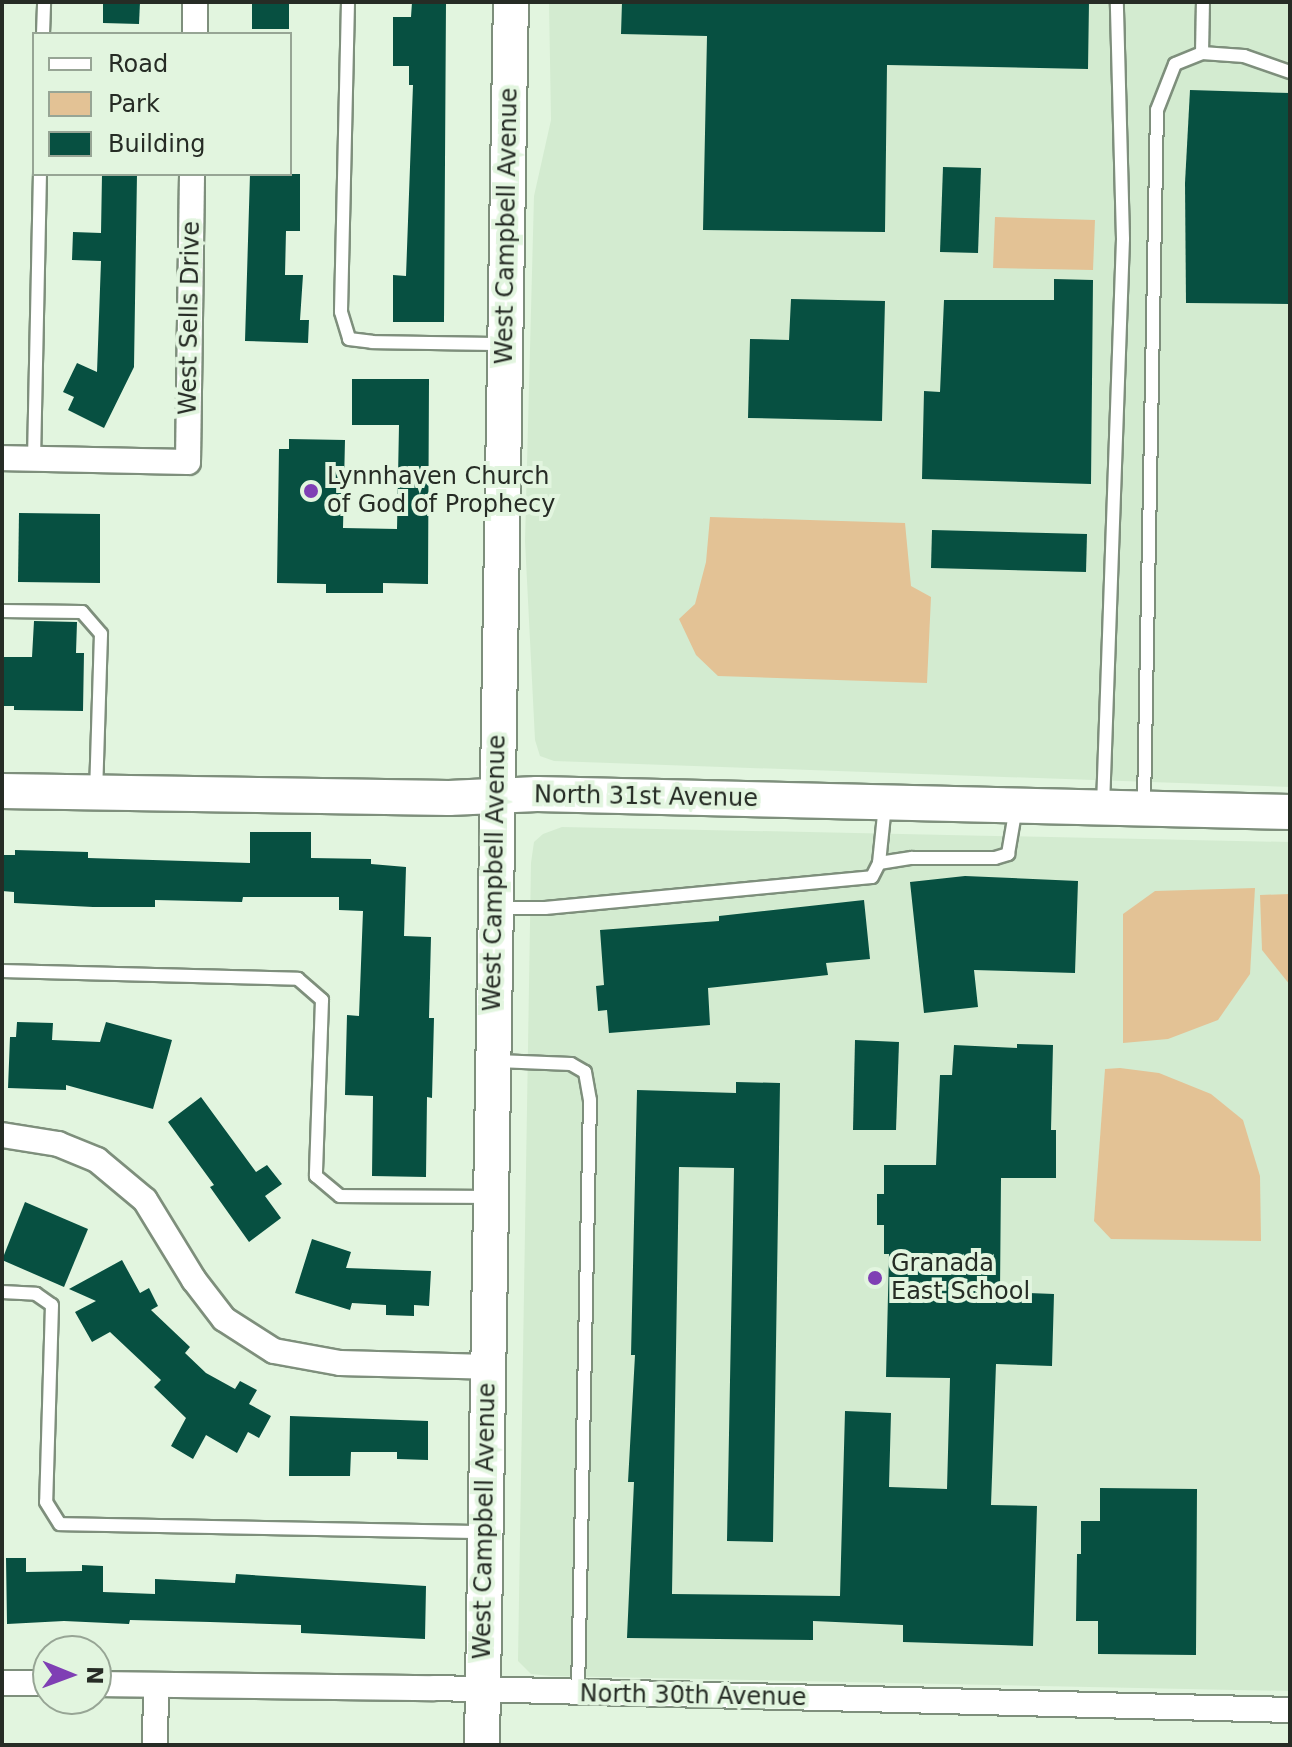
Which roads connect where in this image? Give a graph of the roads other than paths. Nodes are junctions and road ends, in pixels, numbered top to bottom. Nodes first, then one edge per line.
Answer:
1 (44, 2) edge
2 (195, 2) edge
3 (348, 2) edge
4 (511, 2) edge
5 (1117, 2) edge
6 (1203, 2) edge
7 (43, 32) edge
8 (195, 32) edge
9 (1202, 53) junction
10 (1290, 72) edge
11 (40, 176) edge
12 (192, 176) edge
13 (504, 344) junction
14 (2, 458) edge
15 (34, 459) junction
16 (2, 611) edge
17 (2, 791) edge
18 (96, 793) junction
19 (497, 796) junction
20 (885, 801) junction
21 (1016, 805) junction
22 (1103, 807) junction
23 (1144, 808) junction
24 (1290, 812) edge
25 (879, 863) junction
26 (495, 908) junction
27 (2, 971) edge
28 (493, 1061) junction
29 (2, 1135) edge
30 (491, 1197) junction
31 (2, 1292) edge
32 (488, 1367) junction
33 (486, 1532) junction
34 (2, 1683) edge
35 (32, 1683) edge
36 (112, 1684) edge
37 (156, 1685) junction
38 (483, 1690) junction
39 (578, 1694) junction
40 (1290, 1710) edge
41 (155, 1745) edge
42 (482, 1745) edge

1 - 7 lane
2 - 8 street
3 - 13 lane
4 - 13 street, West Campbell Avenue
5 - 22 lane
6 - 9 lane
9 - 10 lane
9 - 23 lane
11 - 15 lane
12 - 15 street, West Sells Drive
13 - 19 street, West Campbell Avenue
14 - 15 street
16 - 18 lane
17 - 18 street, North 31st Avenue
18 - 19 street, North 31st Avenue
19 - 20 street, North 31st Avenue
19 - 26 street, West Campbell Avenue
20 - 21 street, North 31st Avenue
20 - 25 lane
21 - 22 street, North 31st Avenue
21 - 25 lane
22 - 23 street, North 31st Avenue
23 - 24 street, North 31st Avenue
25 - 26 lane
26 - 28 street, West Campbell Avenue
27 - 30 lane
28 - 30 street, West Campbell Avenue
28 - 39 lane
29 - 32 street
30 - 32 street, West Campbell Avenue
31 - 33 lane
32 - 33 street, West Campbell Avenue
33 - 38 street, West Campbell Avenue
34 - 35 street
36 - 37 street, North 30th Avenue
37 - 38 street, North 30th Avenue
37 - 41 street
38 - 39 street, North 30th Avenue
38 - 42 street, West Campbell Avenue
39 - 40 street, North 30th Avenue

